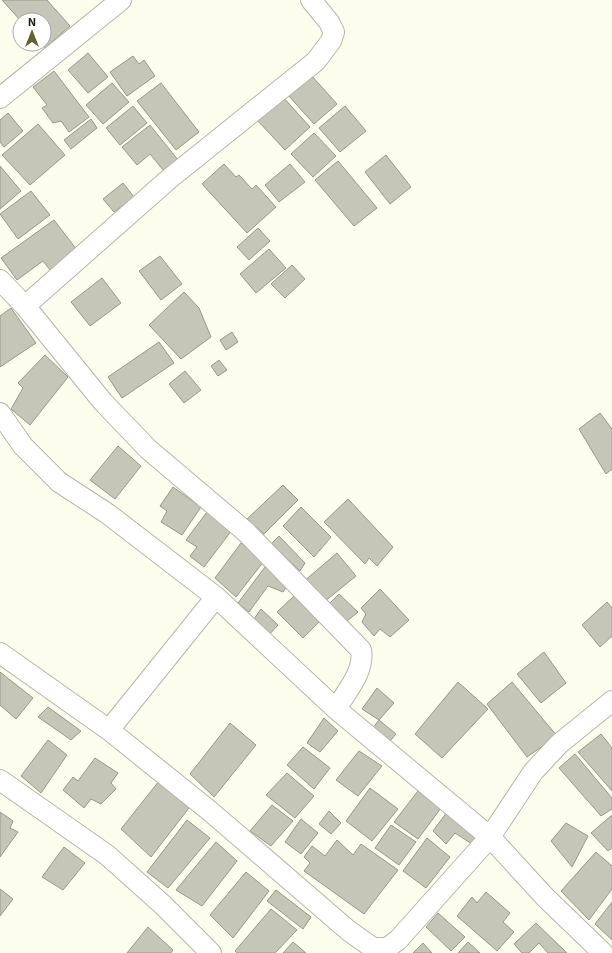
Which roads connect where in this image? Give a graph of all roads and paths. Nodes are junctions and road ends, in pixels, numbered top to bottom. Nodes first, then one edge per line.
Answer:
1 (121, 0) edge
2 (311, 0) edge
3 (0, 98) edge
4 (0, 280) edge
5 (24, 306) junction
6 (0, 412) edge
7 (216, 597) junction
8 (0, 654) edge
9 (612, 701) edge
10 (336, 709) junction
11 (109, 730) junction
12 (0, 780) edge
13 (490, 837) junction
14 (211, 953) edge
15 (603, 953) edge

1 - 3 street
2 - 5 street
4 - 5 street
5 - 10 street
6 - 7 street
7 - 10 street
7 - 11 street
8 - 11 street
9 - 13 street
10 - 13 street
11 - 13 street
12 - 14 street
13 - 15 street

